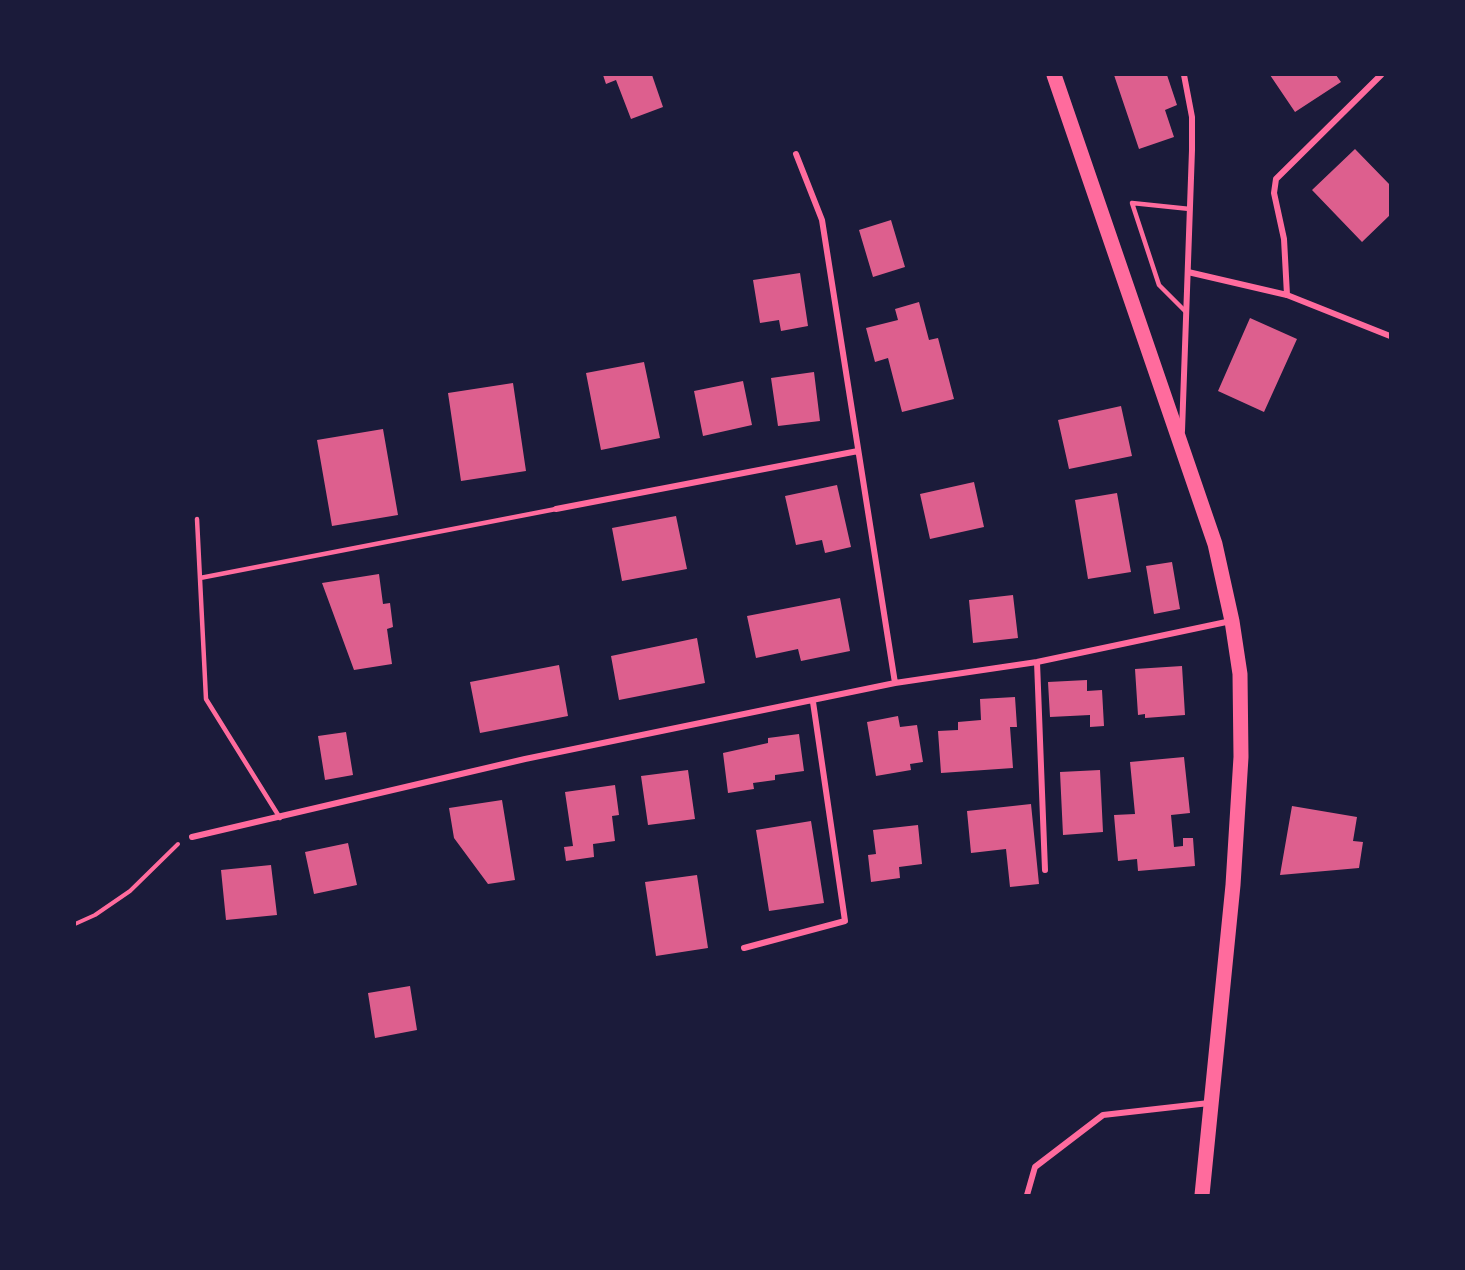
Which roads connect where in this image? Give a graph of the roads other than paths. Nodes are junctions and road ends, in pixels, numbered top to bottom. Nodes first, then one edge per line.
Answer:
1 (1054, 75) edge
2 (1184, 75) edge
3 (1381, 75) edge
4 (796, 153) dead end
5 (1190, 209) junction
6 (1188, 272) junction
7 (1287, 295) junction
8 (1186, 312) junction
9 (1390, 336) edge
10 (1181, 443) junction
11 (858, 451) junction
12 (556, 509) joint
13 (197, 519) dead end
14 (200, 578) junction
15 (1232, 621) junction
16 (1037, 662) junction
17 (896, 683) junction
18 (813, 702) junction
19 (280, 818) junction
20 (192, 837) road end
21 (1045, 870) dead end
22 (744, 948) dead end
23 (1210, 1103) junction
24 (1027, 1195) edge
25 (1202, 1195) edge

1 - 10 main road
2 - 5 street
3 - 7 street
4 - 11 street
5 - 6 street
5 - 8 lane
6 - 7 street
6 - 8 street
7 - 9 street
8 - 10 street
10 - 15 main road
11 - 12 street
11 - 17 street
12 - 14 lane
13 - 14 lane
14 - 19 lane
15 - 16 street
15 - 23 main road
16 - 17 street
16 - 21 street
17 - 18 street
18 - 19 street
18 - 22 street
19 - 20 street
23 - 24 street
23 - 25 main road

